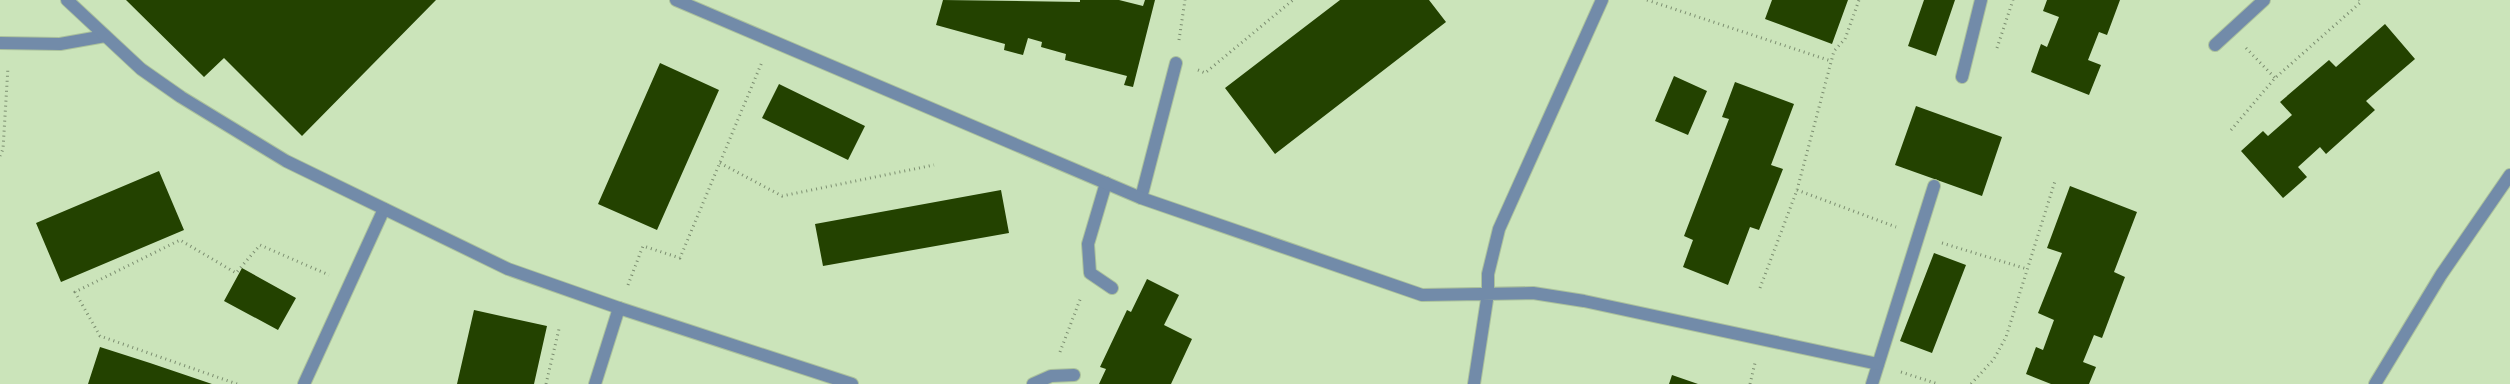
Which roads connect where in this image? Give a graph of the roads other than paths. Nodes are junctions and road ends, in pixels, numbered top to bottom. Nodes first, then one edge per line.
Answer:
1 (67, 0) edge
2 (676, 0) edge
3 (1602, 0) edge
4 (1981, 0) edge
5 (2264, 0) edge
6 (105, 36) junction
7 (5, 43) edge
8 (2215, 45) dead end
9 (1176, 63) road end
10 (1962, 77) dead end
11 (2510, 176) edge
12 (1106, 183) junction
13 (1934, 186) dead end
14 (1141, 198) junction
15 (384, 209) junction
16 (1112, 288) dead end
17 (1488, 294) junction
18 (619, 308) junction
19 (1878, 364) junction
20 (1074, 375) dead end
21 (304, 384) edge
22 (595, 384) edge
23 (852, 384) edge
24 (1033, 384) edge
25 (1474, 384) edge
26 (1872, 384) edge
27 (2375, 384) edge

1 - 6 street
2 - 12 street
3 - 17 street
4 - 10 street
5 - 8 street
6 - 7 street
6 - 15 street
9 - 14 street
11 - 27 street
12 - 14 street
12 - 16 street
13 - 19 street
14 - 17 street
15 - 18 street
15 - 21 street
17 - 19 street
17 - 25 street
18 - 22 street
18 - 23 street
19 - 26 street
20 - 24 street

